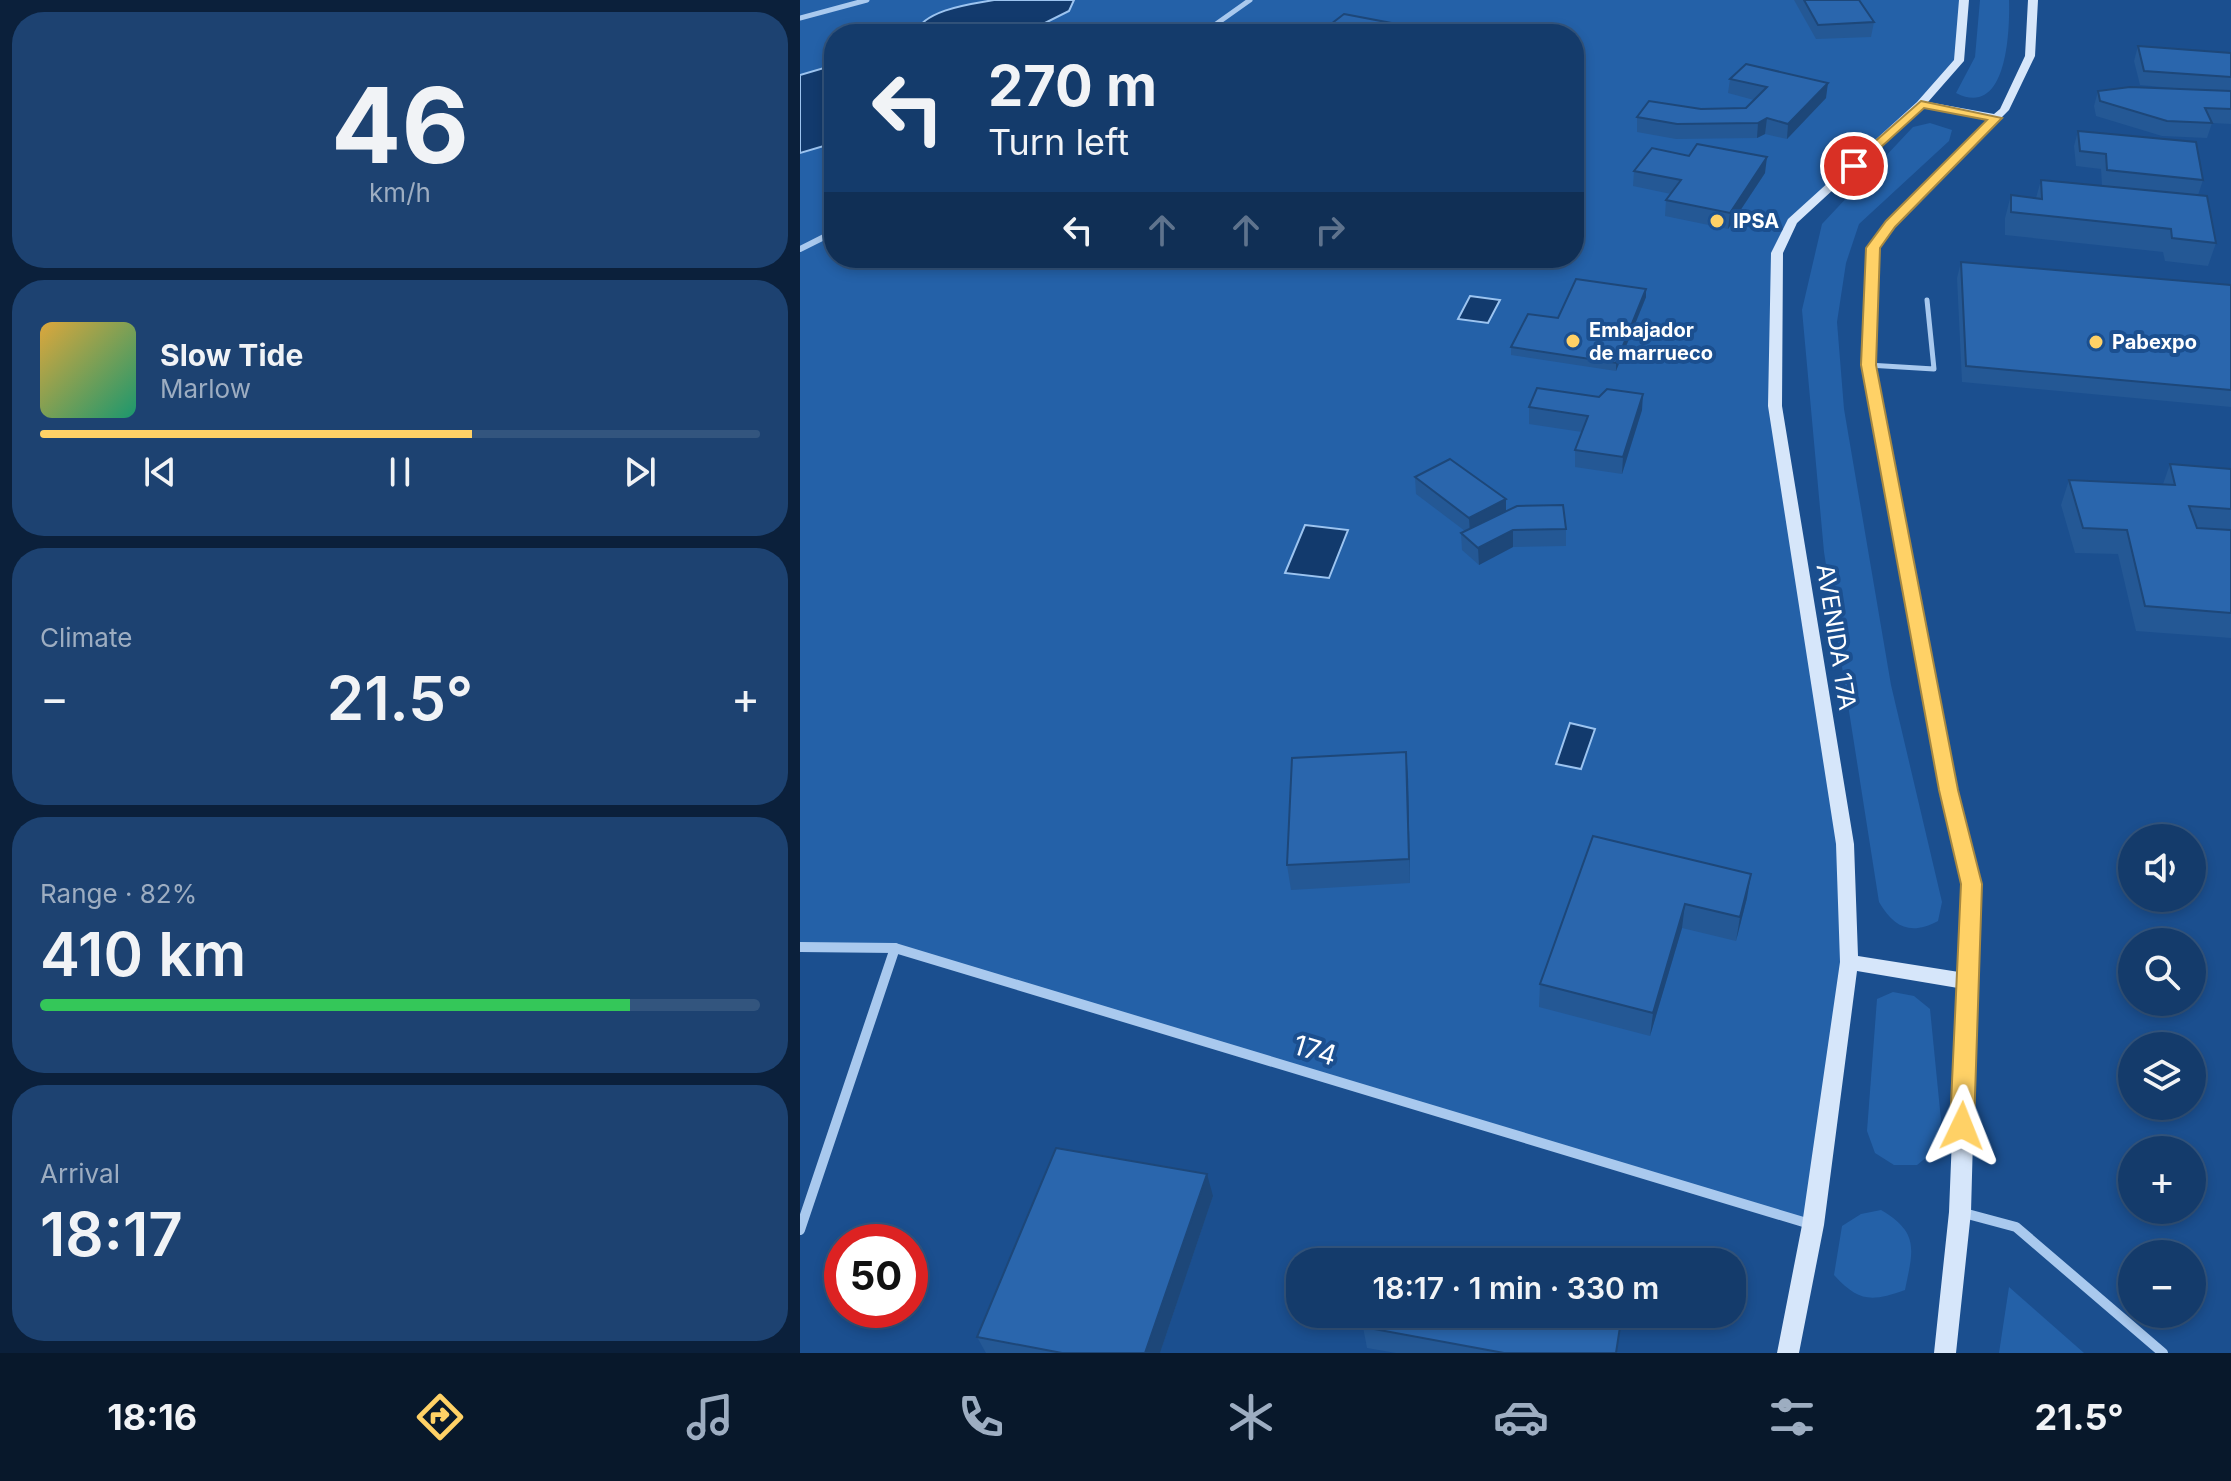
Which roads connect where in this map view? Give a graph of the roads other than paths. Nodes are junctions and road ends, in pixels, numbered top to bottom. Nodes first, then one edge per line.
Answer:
1 (867, 0) edge
2 (1250, 0) edge
3 (1964, 0) edge
4 (2033, 0) edge
5 (800, 18) edge
6 (1216, 24) edge
7 (1921, 104) junction
8 (1996, 118) junction
9 (824, 237) edge
10 (800, 249) edge
11 (1927, 300) dead end
12 (1868, 365) junction
13 (800, 947) edge
14 (895, 948) junction
15 (1849, 962) junction
16 (1966, 981) junction
17 (1960, 1212) junction
18 (1813, 1225) junction
19 (800, 1230) edge
20 (1788, 1353) edge
21 (1945, 1353) edge
22 (2163, 1353) edge

1 - 5 street
2 - 6 street
3 - 7 main road, AVENIDA 17A
4 - 8 main road
7 - 8 main road
7 - 15 main road, AVENIDA 17A
8 - 12 main road
9 - 10 street
11 - 12 lane
12 - 16 main road
13 - 14 street, 174
14 - 18 street, 174
14 - 19 street
15 - 16 main road
15 - 18 main road, AVENIDA 17A
16 - 17 main road
17 - 21 main road
17 - 22 street
18 - 20 main road, AVENIDA 17A

